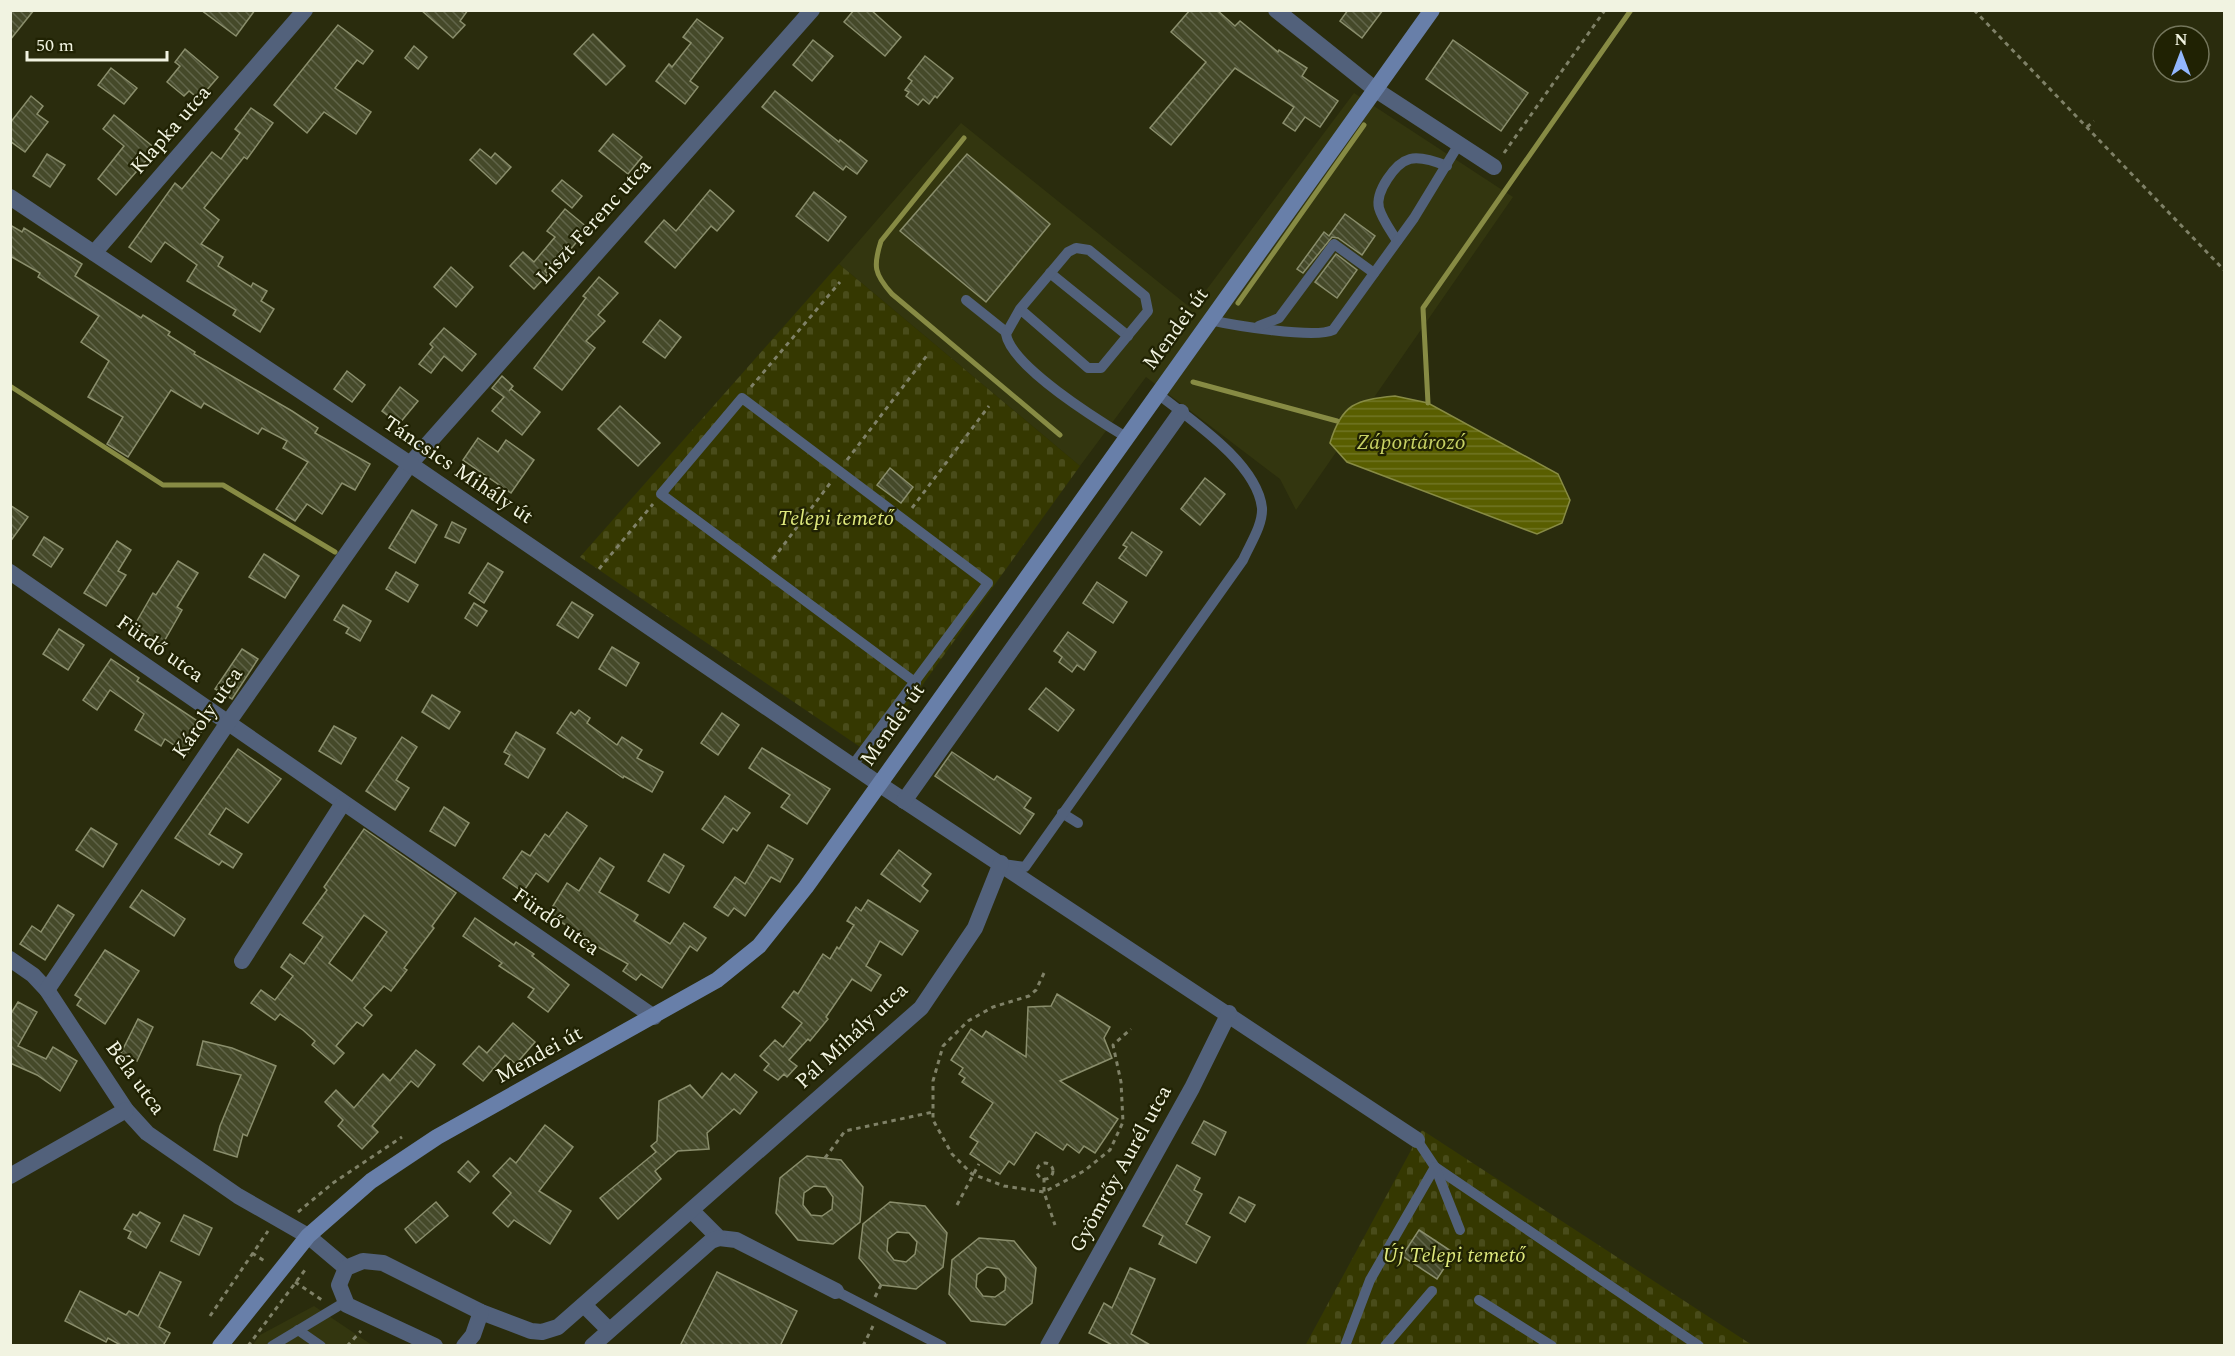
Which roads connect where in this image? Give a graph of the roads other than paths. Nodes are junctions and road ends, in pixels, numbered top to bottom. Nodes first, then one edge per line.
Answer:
1 (305, 10) edge
2 (813, 10) edge
3 (1276, 10) edge
4 (1432, 10) edge
5 (1376, 90) junction
6 (1459, 144) junction
7 (1447, 166) junction
8 (1494, 167) road end
9 (10, 197) edge
10 (1397, 241) junction
11 (94, 253) junction
12 (1050, 273) junction
13 (1374, 273) junction
14 (966, 300) dead end
15 (1020, 309) junction
16 (1210, 320) junction
17 (1250, 328) junction
18 (1006, 332) junction
19 (1128, 336) junction
20 (1158, 394) junction
21 (1181, 412) junction
22 (1126, 437) junction
23 (410, 464) junction
24 (10, 572) edge
25 (916, 683) junction
26 (227, 724) junction
27 (852, 766) junction
28 (879, 784) junction
29 (904, 801) junction
30 (343, 803) junction
31 (1062, 813) junction
32 (1078, 823) dead end
33 (1001, 863) junction
34 (10, 959) edge
35 (242, 961) dead end
36 (47, 990) junction
37 (1229, 1013) junction
38 (654, 1017) junction
39 (126, 1110) junction
40 (1417, 1140) joint
41 (1435, 1167) junction
42 (10, 1176) edge
43 (692, 1210) junction
44 (1460, 1230) dead end
45 (308, 1236) junction
46 (719, 1238) junction
47 (346, 1268) junction
48 (836, 1291) joint
49 (1432, 1291) dead end
50 (1479, 1300) dead end
51 (345, 1302) junction
52 (584, 1305) junction
53 (481, 1312) junction
54 (298, 1330) junction
55 (609, 1330) junction
56 (220, 1346) edge
57 (272, 1346) edge
58 (321, 1346) edge
59 (435, 1346) edge
60 (464, 1346) edge
61 (592, 1346) edge
62 (942, 1346) edge
63 (1048, 1346) edge
64 (1345, 1346) edge
65 (1385, 1346) edge
66 (1552, 1346) edge
67 (1698, 1346) edge

1 - 11 street, Klapka utca
2 - 23 street, Liszt Ferenc utca
3 - 5 street
4 - 5 main road, Mendei út
5 - 6 street
5 - 16 main road, Mendei út
6 - 7 lane
6 - 8 street
7 - 10 lane
7 - 10 lane
9 - 11 street, Táncsics Mihály út
10 - 13 lane
11 - 23 street, Táncsics Mihály út
12 - 15 lane
12 - 19 lane
12 - 19 lane
13 - 17 lane
13 - 17 lane
14 - 18 lane
15 - 18 lane
15 - 19 lane
16 - 17 lane
16 - 20 main road, Mendei út
18 - 22 lane
20 - 21 lane
20 - 22 main road, Mendei út
21 - 29 street
21 - 31 lane
22 - 28 main road, Mendei út
23 - 26 street, Károly utca
23 - 27 street, Táncsics Mihály út
24 - 26 street, Fürdő utca
25 - 25 lane
25 - 27 lane
26 - 30 street, Fürdő utca
26 - 36 street, Károly utca
27 - 28 street, Táncsics Mihály út
28 - 29 street, Táncsics Mihály út
28 - 38 main road, Mendei út
29 - 33 street, Táncsics Mihály út
30 - 35 street
30 - 38 street, Fürdő utca
31 - 32 lane
31 - 33 lane
33 - 37 street, Táncsics Mihály út
33 - 43 street, Pál Mihály utca
34 - 36 street, Béla utca
36 - 39 street, Béla utca
37 - 40 street, Táncsics Mihály út
37 - 63 street, Gyömrőy Aurél utca
38 - 45 main road, Mendei út
39 - 42 street
39 - 45 street, Béla utca
40 - 41 lane
41 - 44 lane
41 - 64 lane
41 - 67 lane
43 - 46 street
43 - 52 street, Pál Mihály utca
45 - 47 street, Béla utca
45 - 56 main road, Mendei út
46 - 48 street
46 - 55 street
47 - 51 street
47 - 53 street
48 - 62 lane
49 - 65 lane
50 - 66 lane
51 - 54 lane
51 - 59 street
52 - 53 street, Pál Mihály utca
52 - 55 street
53 - 60 street
54 - 57 lane
54 - 58 lane
55 - 61 street

